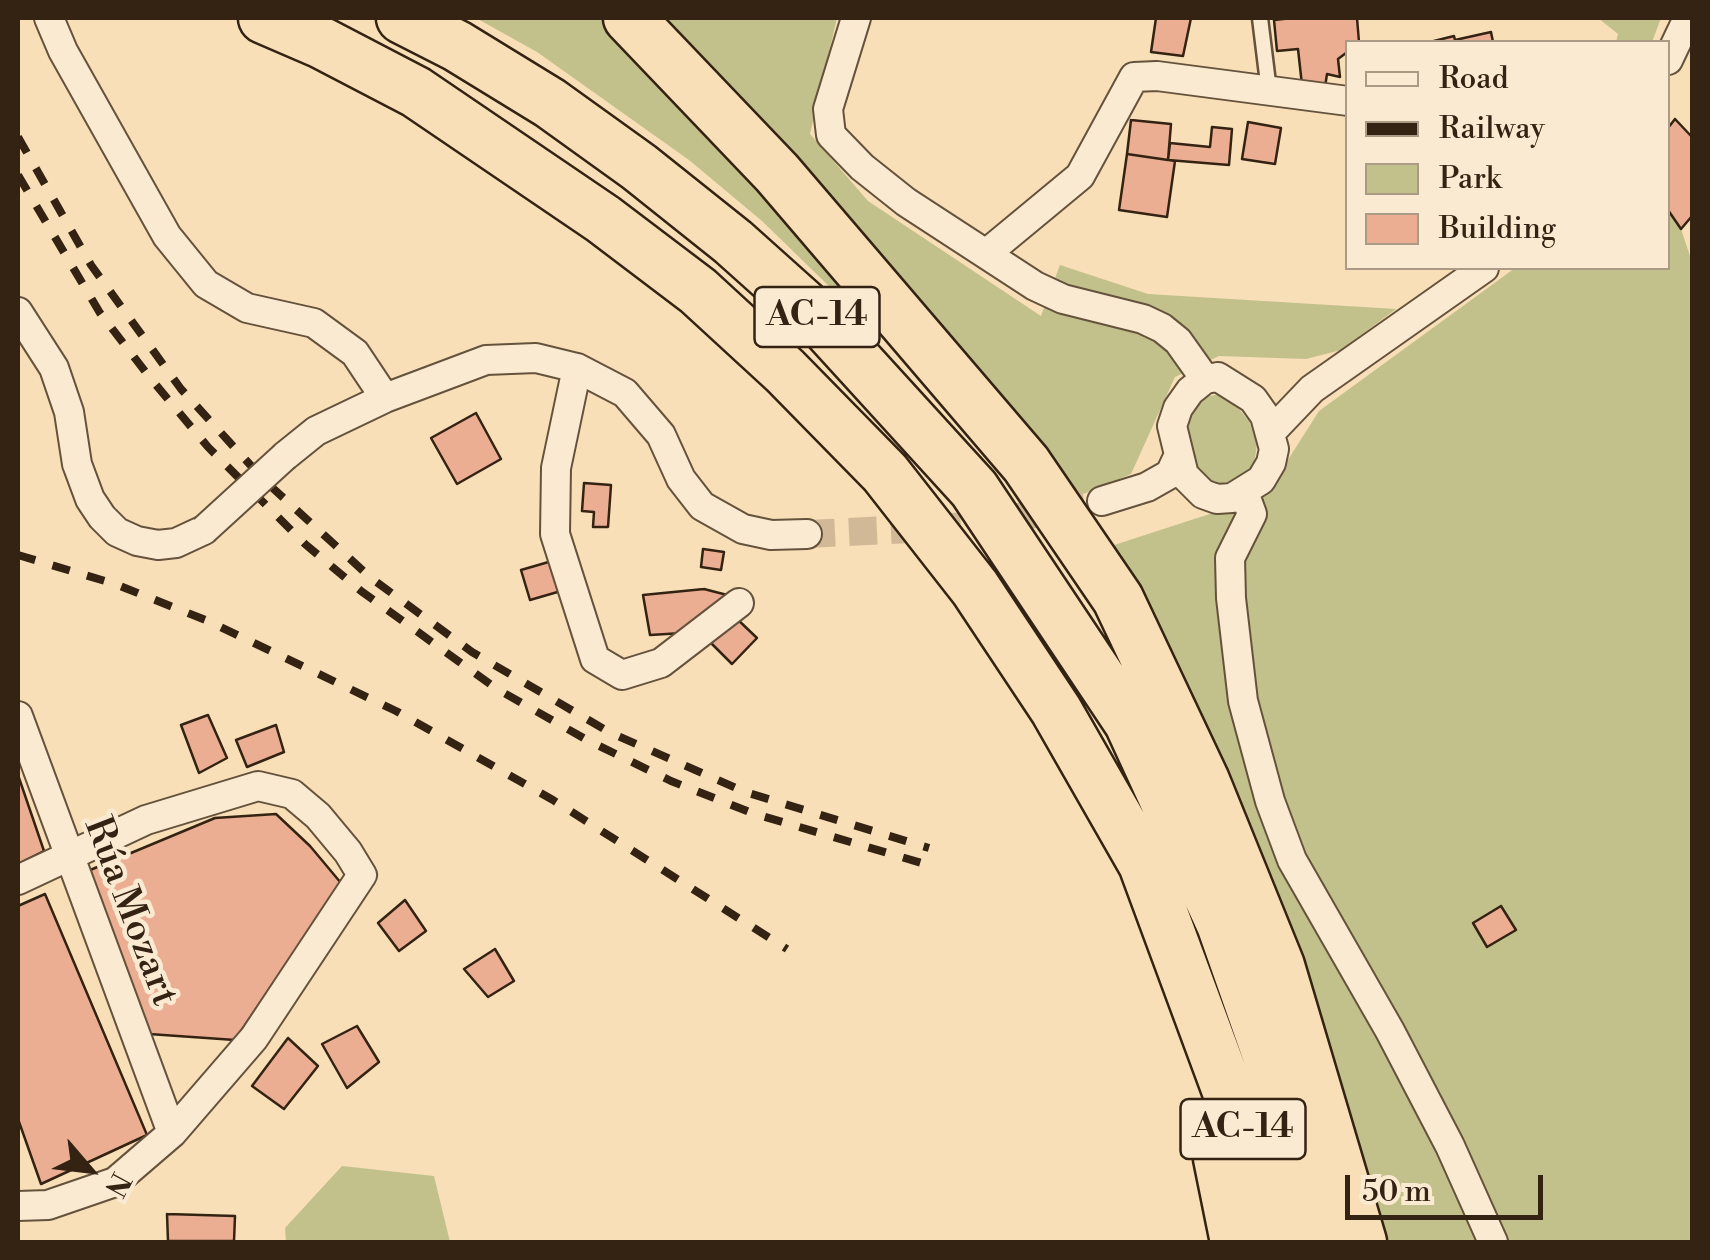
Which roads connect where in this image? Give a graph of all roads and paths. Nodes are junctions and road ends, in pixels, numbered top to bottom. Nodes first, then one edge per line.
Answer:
1 (50, 18) edge
2 (264, 18) edge
3 (402, 18) edge
4 (629, 18) edge
5 (856, 18) edge
6 (1260, 18) edge
7 (1688, 18) edge
8 (1670, 56) edge
9 (1269, 92) junction
10 (1345, 100) edge
11 (987, 253) junction
12 (1481, 270) edge
13 (18, 312) edge
14 (577, 368) junction
15 (1205, 380) junction
16 (1312, 390) junction
17 (385, 398) junction
18 (1253, 400) junction
19 (1271, 432) junction
20 (1178, 459) junction
21 (1195, 486) junction
22 (1147, 487) junction
23 (1244, 492) junction
24 (1102, 501) tunnel mouth
25 (807, 534) tunnel mouth
26 (739, 603) dead end
27 (18, 716) edge
28 (1130, 722) junction
29 (68, 857) junction
30 (18, 880) edge
31 (1203, 1019) junction
32 (172, 1133) junction
33 (1340, 1172) junction
34 (18, 1206) edge
35 (1236, 1242) edge
36 (1274, 1242) edge
37 (1322, 1242) edge
38 (1360, 1242) edge
39 (1492, 1242) edge

1 - 17 street
2 - 31 highway, AC-14
3 - 28 highway, AC-14
4 - 33 highway
5 - 11 street
6 - 9 lane
7 - 8 street
9 - 10 street
9 - 11 street
11 - 15 street
12 - 16 street
13 - 17 street, bridge
14 - 17 street
14 - 25 street
14 - 26 street
15 - 18 street
15 - 20 street
16 - 18 street
16 - 19 street
18 - 19 street
19 - 23 street
20 - 21 street
20 - 22 street
21 - 22 street
21 - 23 street
22 - 24 street
23 - 39 street
27 - 29 street, Rúa Mozart
28 - 33 highway
28 - 37 highway, AC-14
29 - 30 street
29 - 32 street, Rúa Mozart
29 - 32 street
31 - 35 highway
31 - 36 highway, AC-14
32 - 34 street
33 - 38 highway

